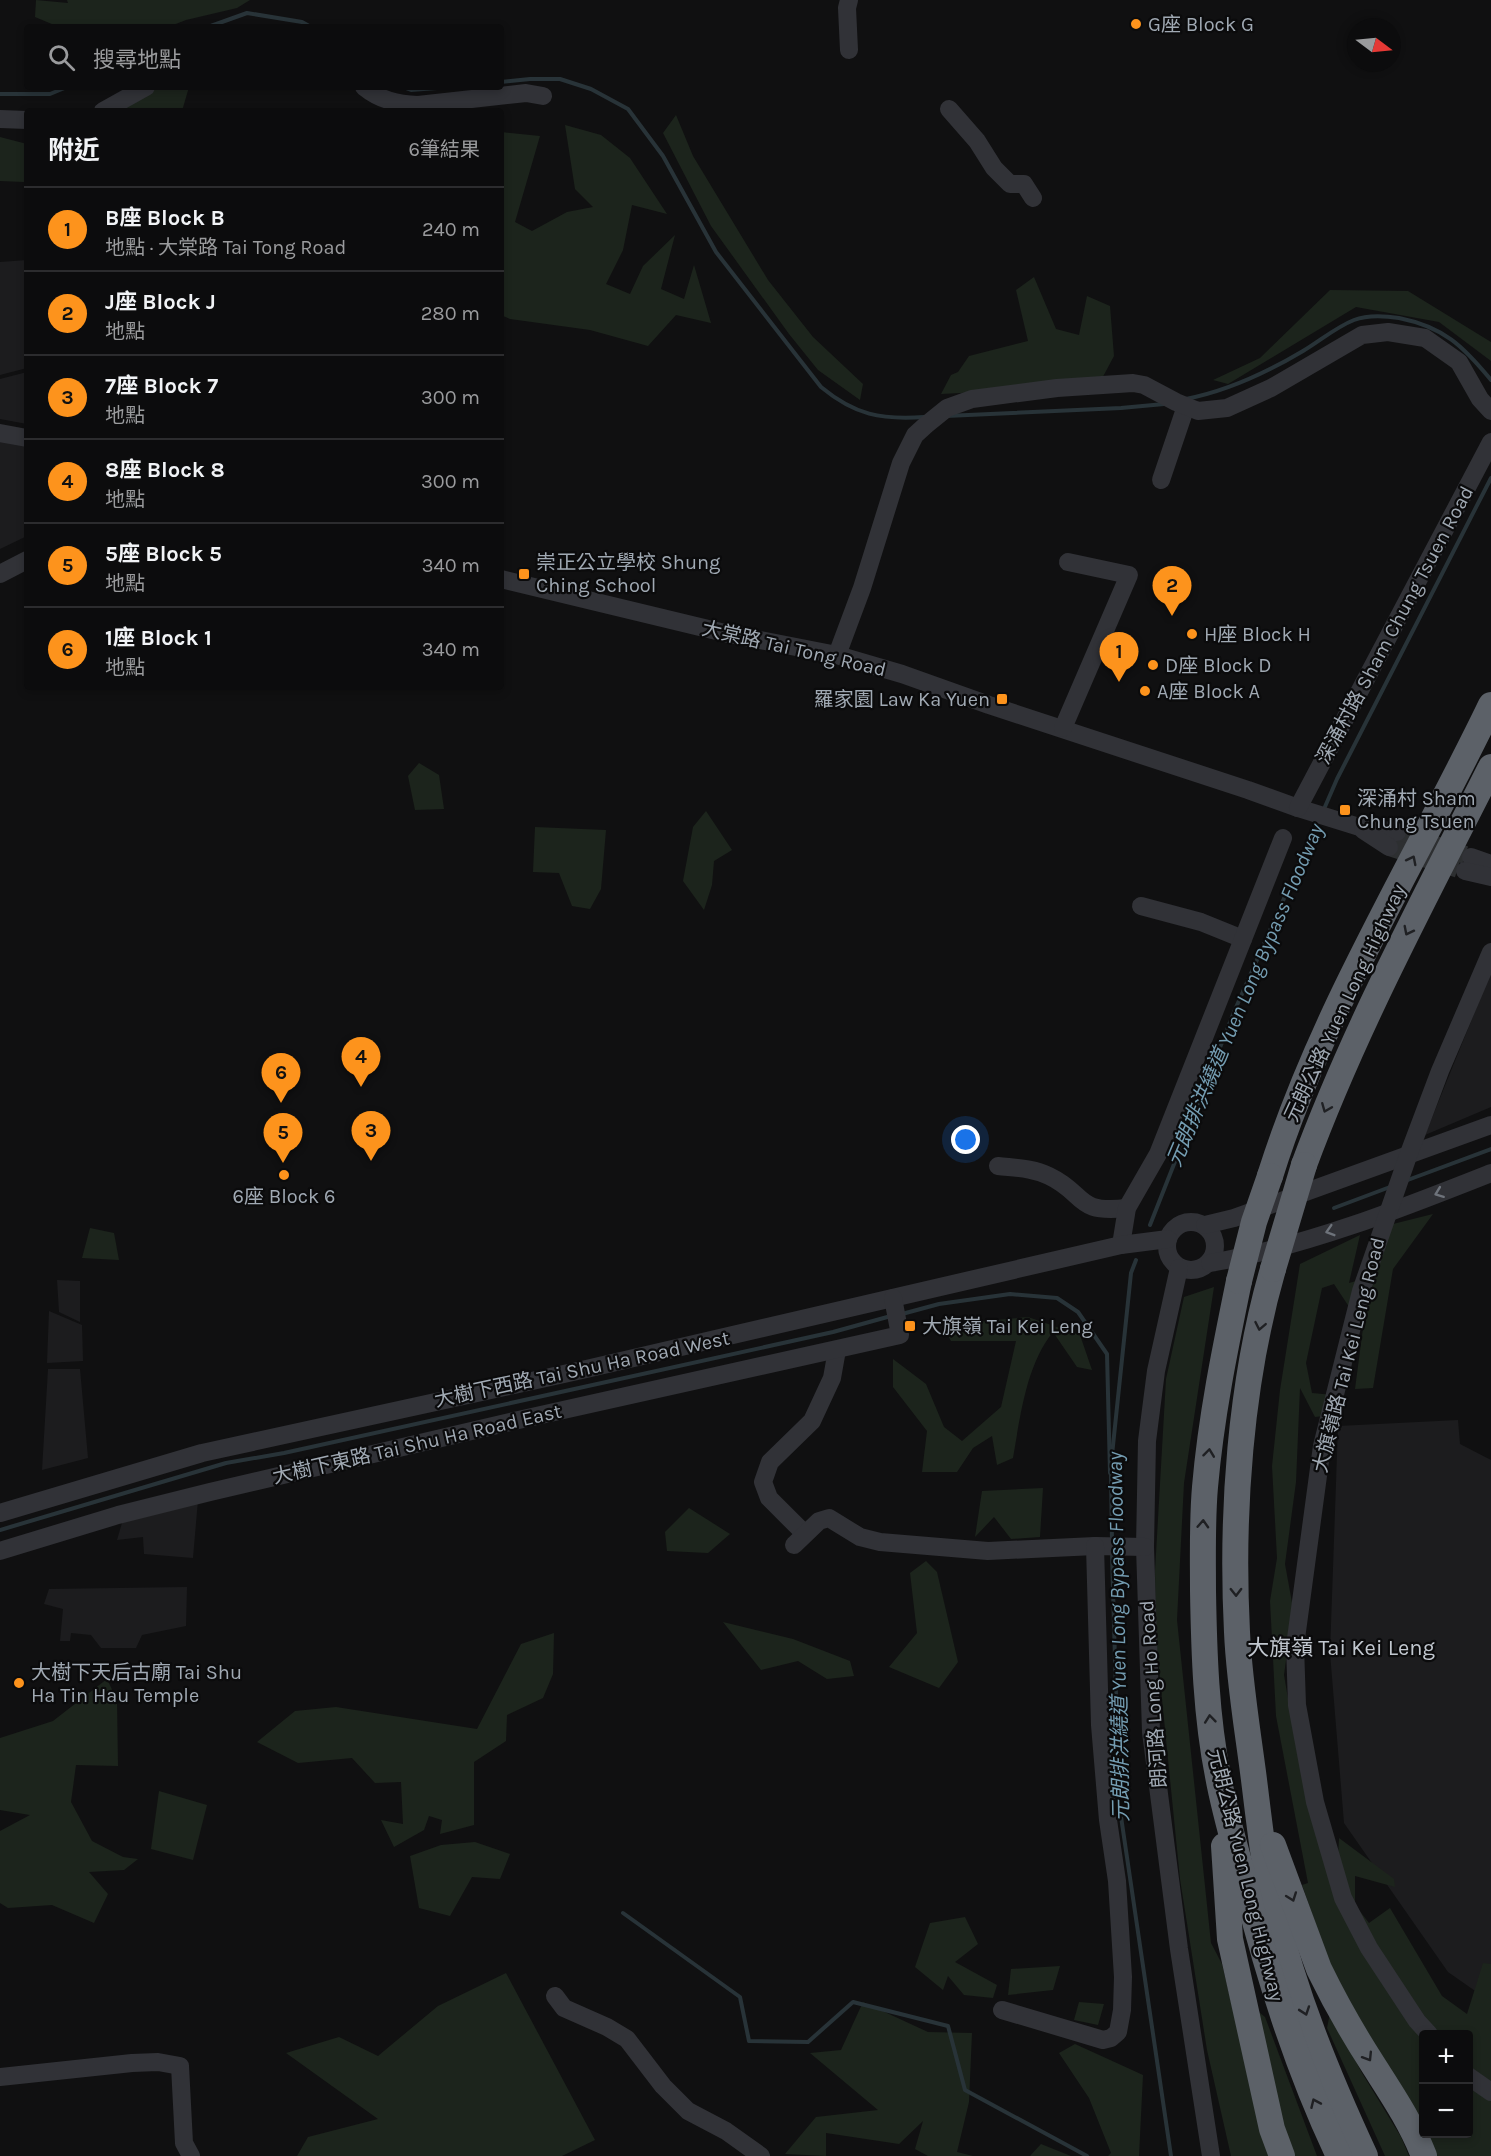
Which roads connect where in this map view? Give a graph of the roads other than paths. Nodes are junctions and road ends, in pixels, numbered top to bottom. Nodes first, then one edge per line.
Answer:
1 (849, 0) edge
2 (849, 50) dead end
3 (141, 90) edge
4 (368, 90) edge
5 (533, 99) dead end
6 (108, 108) edge
7 (949, 109) dead end
8 (0, 119) edge
9 (24, 120) edge
10 (1033, 198) dead end
11 (1192, 408) junction
12 (1491, 411) edge
13 (0, 434) edge
14 (24, 438) edge
15 (1491, 442) edge
16 (1161, 480) dead end
17 (24, 562) edge
18 (1068, 562) dead end
19 (0, 574) edge
20 (504, 580) edge
21 (837, 655) junction
22 (1491, 705) edge
23 (1063, 728) junction
24 (1491, 767) edge
25 (1298, 808) junction
26 (1283, 838) dead end
27 (1393, 840) tunnel mouth
28 (1491, 864) edge
29 (1491, 878) edge
30 (1141, 906) dead end
31 (1243, 939) junction
32 (1491, 952) edge
33 (1491, 1125) edge
34 (1406, 1161) junction
35 (998, 1166) dead end
36 (1491, 1173) edge
37 (1127, 1208) junction
38 (1388, 1209) junction
39 (1205, 1225) junction
40 (1168, 1239) junction
41 (1121, 1245) junction
42 (1210, 1263) junction
43 (1179, 1268) junction
44 (893, 1298) junction
45 (837, 1350) junction
46 (0, 1513) edge
47 (1095, 1546) junction
48 (1141, 1546) junction
49 (0, 1551) edge
50 (1218, 1777) junction
51 (1257, 1803) junction
52 (555, 1996) dead end
53 (1002, 2010) dead end
54 (1425, 2030) edge
55 (0, 2077) edge
56 (1473, 2079) edge
57 (1491, 2092) edge
58 (191, 2156) edge
59 (761, 2156) edge
60 (1211, 2156) edge
61 (1282, 2156) edge
62 (1339, 2156) edge
63 (1365, 2156) edge
64 (1424, 2156) edge

1 - 2 street
3 - 6 street
4 - 5 street
7 - 10 street
8 - 9 street
11 - 12 street
11 - 16 street
11 - 21 street
13 - 14 street
15 - 25 street, 深涌村路 Sham Chung Tsuen Road
17 - 19 street
18 - 23 street
20 - 21 street, 大棠路 Tai Tong Road
21 - 23 street, 大棠路 Tai Tong Road
50 -> 22 highway, 元朗公路 Yuen Long Highway, bridge
23 - 25 street, 大棠路 Tai Tong Road
24 -> 51 highway, 元朗公路 Yuen Long Highway, bridge
25 - 27 street, 大棠路 Tai Tong Road
26 - 31 street
28 - 29 street
30 - 31 street
31 - 37 street
32 - 34 street, 大旗嶺路 Tai Kei Leng Road
33 - 34 street, 大樹下西路 Tai Shu Ha Road West
34 - 38 street, 大旗嶺路 Tai Kei Leng Road
34 - 39 street, 大樹下西路 Tai Shu Ha Road West
35 - 37 street
36 -> 38 street
37 - 41 street
38 -> 42 street
38 - 54 street, 大旗嶺路 Tai Kei Leng Road
39 - 40 street, 大樹下西路 Tai Shu Ha Road West
39 - 42 street
40 - 41 street, 大樹下西路 Tai Shu Ha Road West
40 - 43 street
41 - 44 street, 大樹下西路 Tai Shu Ha Road West
42 - 43 street
43 - 48 street, 朗河路 Long Ho Road
44 - 45 street, 大樹下東路 Tai Shu Ha Road East
44 - 46 street, 大樹下西路 Tai Shu Ha Road West
45 - 47 street
45 - 49 street, 大樹下東路 Tai Shu Ha Road East
47 - 48 street
47 - 53 street
48 - 60 street, 朗河路 Long Ho Road
50 - 61 highway
62 -> 50 highway, 元朗公路 Yuen Long Highway
51 -> 63 highway, 元朗公路 Yuen Long Highway
51 -> 64 highway
52 - 59 street
55 - 58 street
56 - 57 street

